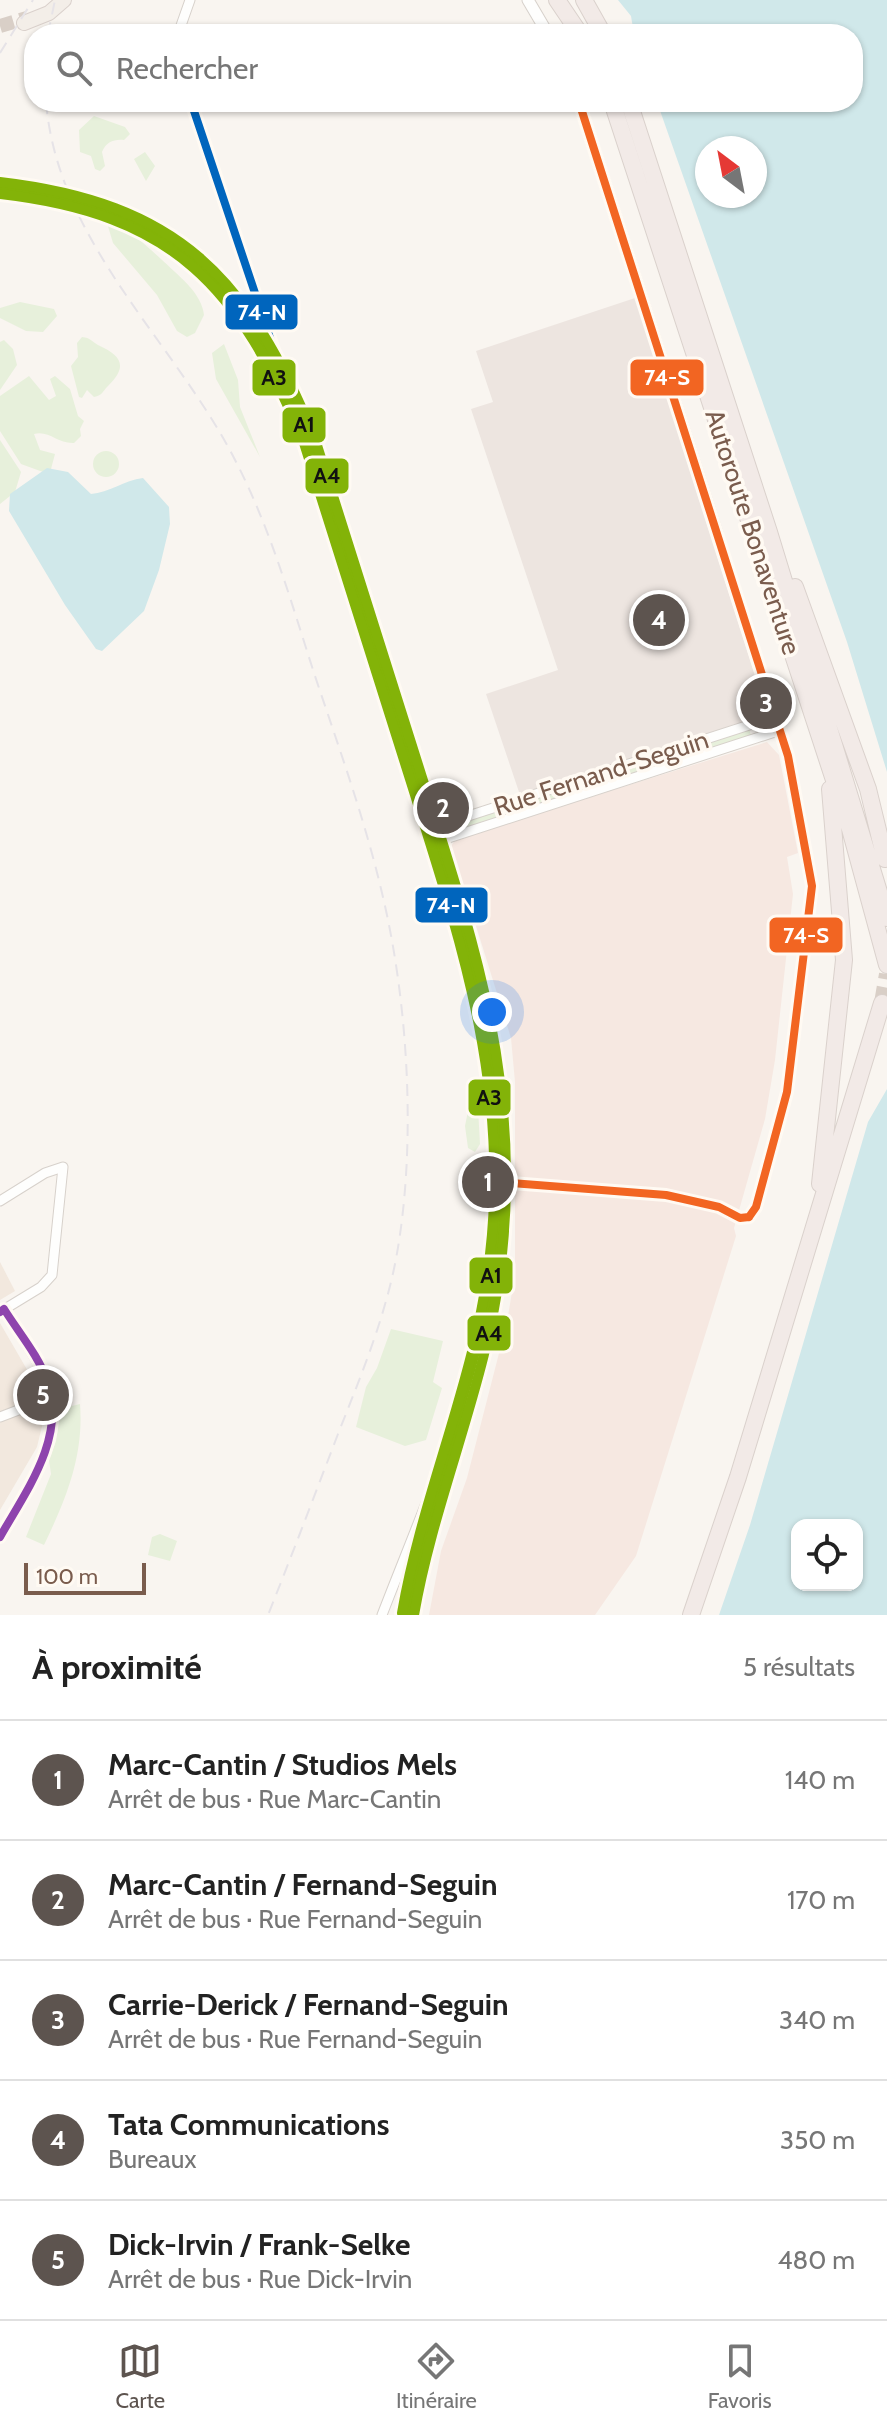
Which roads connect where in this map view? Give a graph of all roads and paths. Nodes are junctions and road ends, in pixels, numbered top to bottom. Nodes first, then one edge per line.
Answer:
1 (61, 0) edge
2 (190, 0) edge
3 (528, 0) edge
4 (557, 0) edge
5 (566, 0) edge
6 (584, 0) edge
7 (26, 20) tunnel mouth
8 (182, 24) edge
9 (542, 24) edge
10 (575, 24) edge
11 (577, 24) edge
12 (597, 24) edge
13 (194, 112) edge
14 (582, 112) edge
15 (615, 112) edge
16 (632, 112) edge
17 (769, 532) junction
18 (717, 533) dead end
19 (774, 717) dead end
20 (778, 731) dead end
21 (829, 764) junction
22 (428, 829) junction
23 (433, 843) junction
24 (885, 859) dead end
25 (887, 918) edge
26 (887, 965) edge
27 (882, 1003) dead end
28 (0, 1201) edge
29 (816, 1222) junction
30 (2, 1311) edge
31 (52, 1406) junction
32 (0, 1417) edge
33 (0, 1537) edge
34 (382, 1615) edge
35 (691, 1615) edge

1 - 7 main road
2 - 8 street
3 - 9 street
4 - 10 highway
5 - 11 highway
6 - 12 highway
13 - 22 street
14 - 18 street
15 - 21 highway, Autoroute Bonaventure
16 - 17 highway, Autoroute Bonaventure
17 - 24 highway
17 - 25 highway, Autoroute Bonaventure
19 - 22 street, Rue Fernand-Seguin
20 - 23 street, Rue Fernand-Seguin
21 - 26 highway, Autoroute Bonaventure
21 - 29 highway
22 - 23 street
23 - 34 street
27 - 29 highway
28 - 30 street
29 - 35 highway
30 - 31 street
31 - 32 street
31 - 33 street

